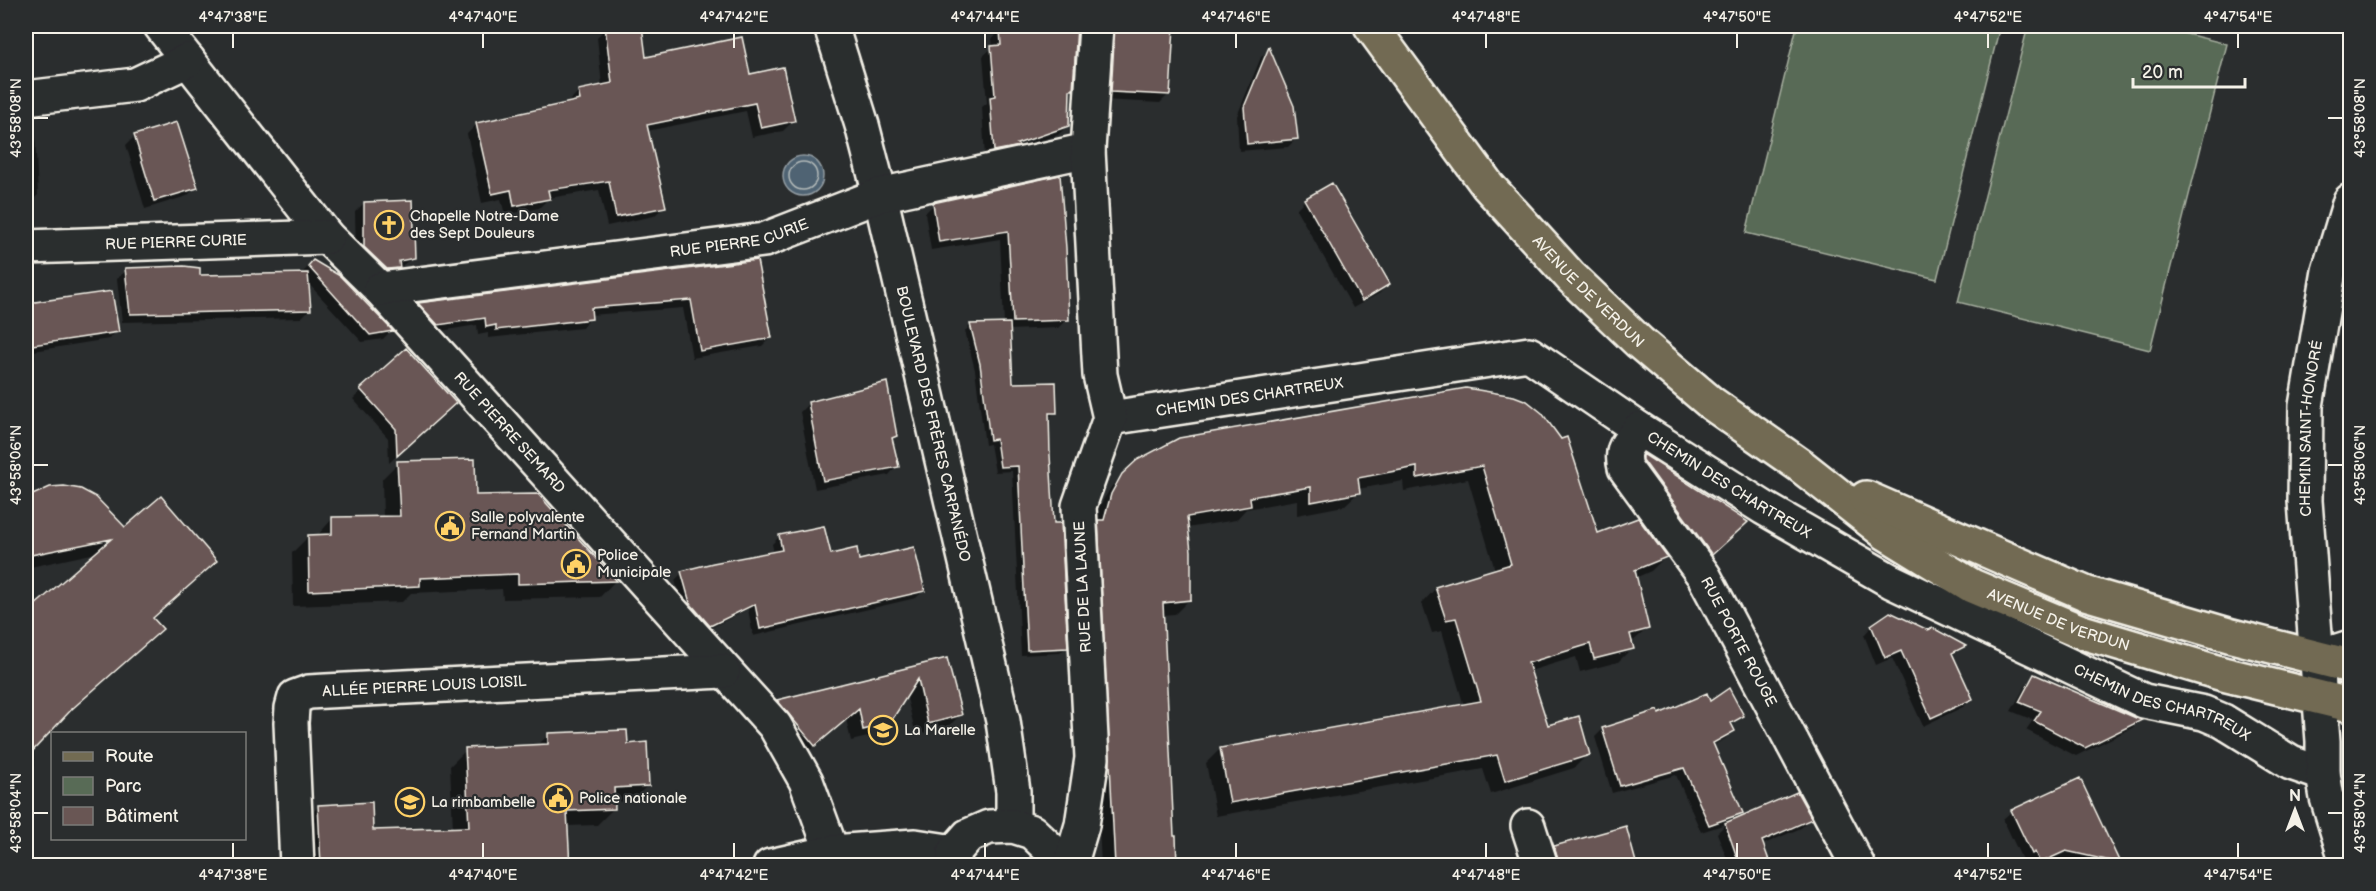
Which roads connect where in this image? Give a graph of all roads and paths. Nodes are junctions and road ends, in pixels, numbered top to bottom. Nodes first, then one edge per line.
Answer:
1 (161, 26) edge
2 (831, 26) edge
3 (1096, 26) edge
4 (1371, 26) edge
5 (1386, 26) edge
6 (188, 60) junction
7 (1411, 80) junction
8 (26, 98) edge
9 (1088, 150) junction
10 (880, 195) junction
11 (2350, 201) edge
12 (327, 237) junction
13 (26, 247) edge
14 (380, 289) junction
15 (1110, 418) junction
16 (1640, 429) junction
17 (1801, 466) junction
18 (2350, 647) edge
19 (2316, 658) junction
20 (2350, 666) edge
21 (723, 671) junction
22 (2318, 699) junction
23 (2350, 705) edge
24 (2323, 774) junction
25 (1013, 826) junction
26 (1528, 826) dead end
27 (832, 852) junction
28 (954, 859) edge
29 (297, 866) edge
30 (770, 866) edge
31 (1069, 866) edge
32 (1541, 866) edge
33 (1858, 866) edge
34 (2348, 866) edge

1 - 6 street, RUE PIERRE SEMARD
2 - 10 street, BOULEVARD DES FRÈRES CARPANÉDO
3 - 9 street
4 - 7 main road, AVENUE DE VERDUN
5 - 7 main road, AVENUE DE VERDUN
6 - 8 street
6 - 12 street, RUE PIERRE SEMARD
7 - 17 main road, AVENUE DE VERDUN
9 - 10 street, RUE PIERRE CURIE
9 - 15 street
10 - 14 street, RUE PIERRE CURIE
10 - 25 street, BOULEVARD DES FRÈRES CARPANÉDO
11 - 19 street, CHEMIN SAINT-HONORÉ
12 - 13 street, RUE PIERRE CURIE
12 - 14 street, RUE PIERRE SEMARD
14 - 21 street, RUE PIERRE SEMARD
15 - 16 street, CHEMIN DES CHARTREUX
15 - 31 street, RUE DE LA LAUNE
16 - 24 street, CHEMIN DES CHARTREUX
16 - 33 street, RUE PORTE ROUGE
17 - 19 main road, AVENUE DE VERDUN
17 - 22 main road, AVENUE DE VERDUN
18 - 19 street
19 - 20 main road, AVENUE DE VERDUN
19 - 22 street
21 - 27 street, RUE PIERRE SEMARD
21 - 29 street, ALLÉE PIERRE LOUIS LOISIL
22 - 23 main road, AVENUE DE VERDUN
22 - 24 street
24 - 34 street
25 - 28 street
25 - 31 street
26 - 32 street
27 - 28 street
27 - 30 street

